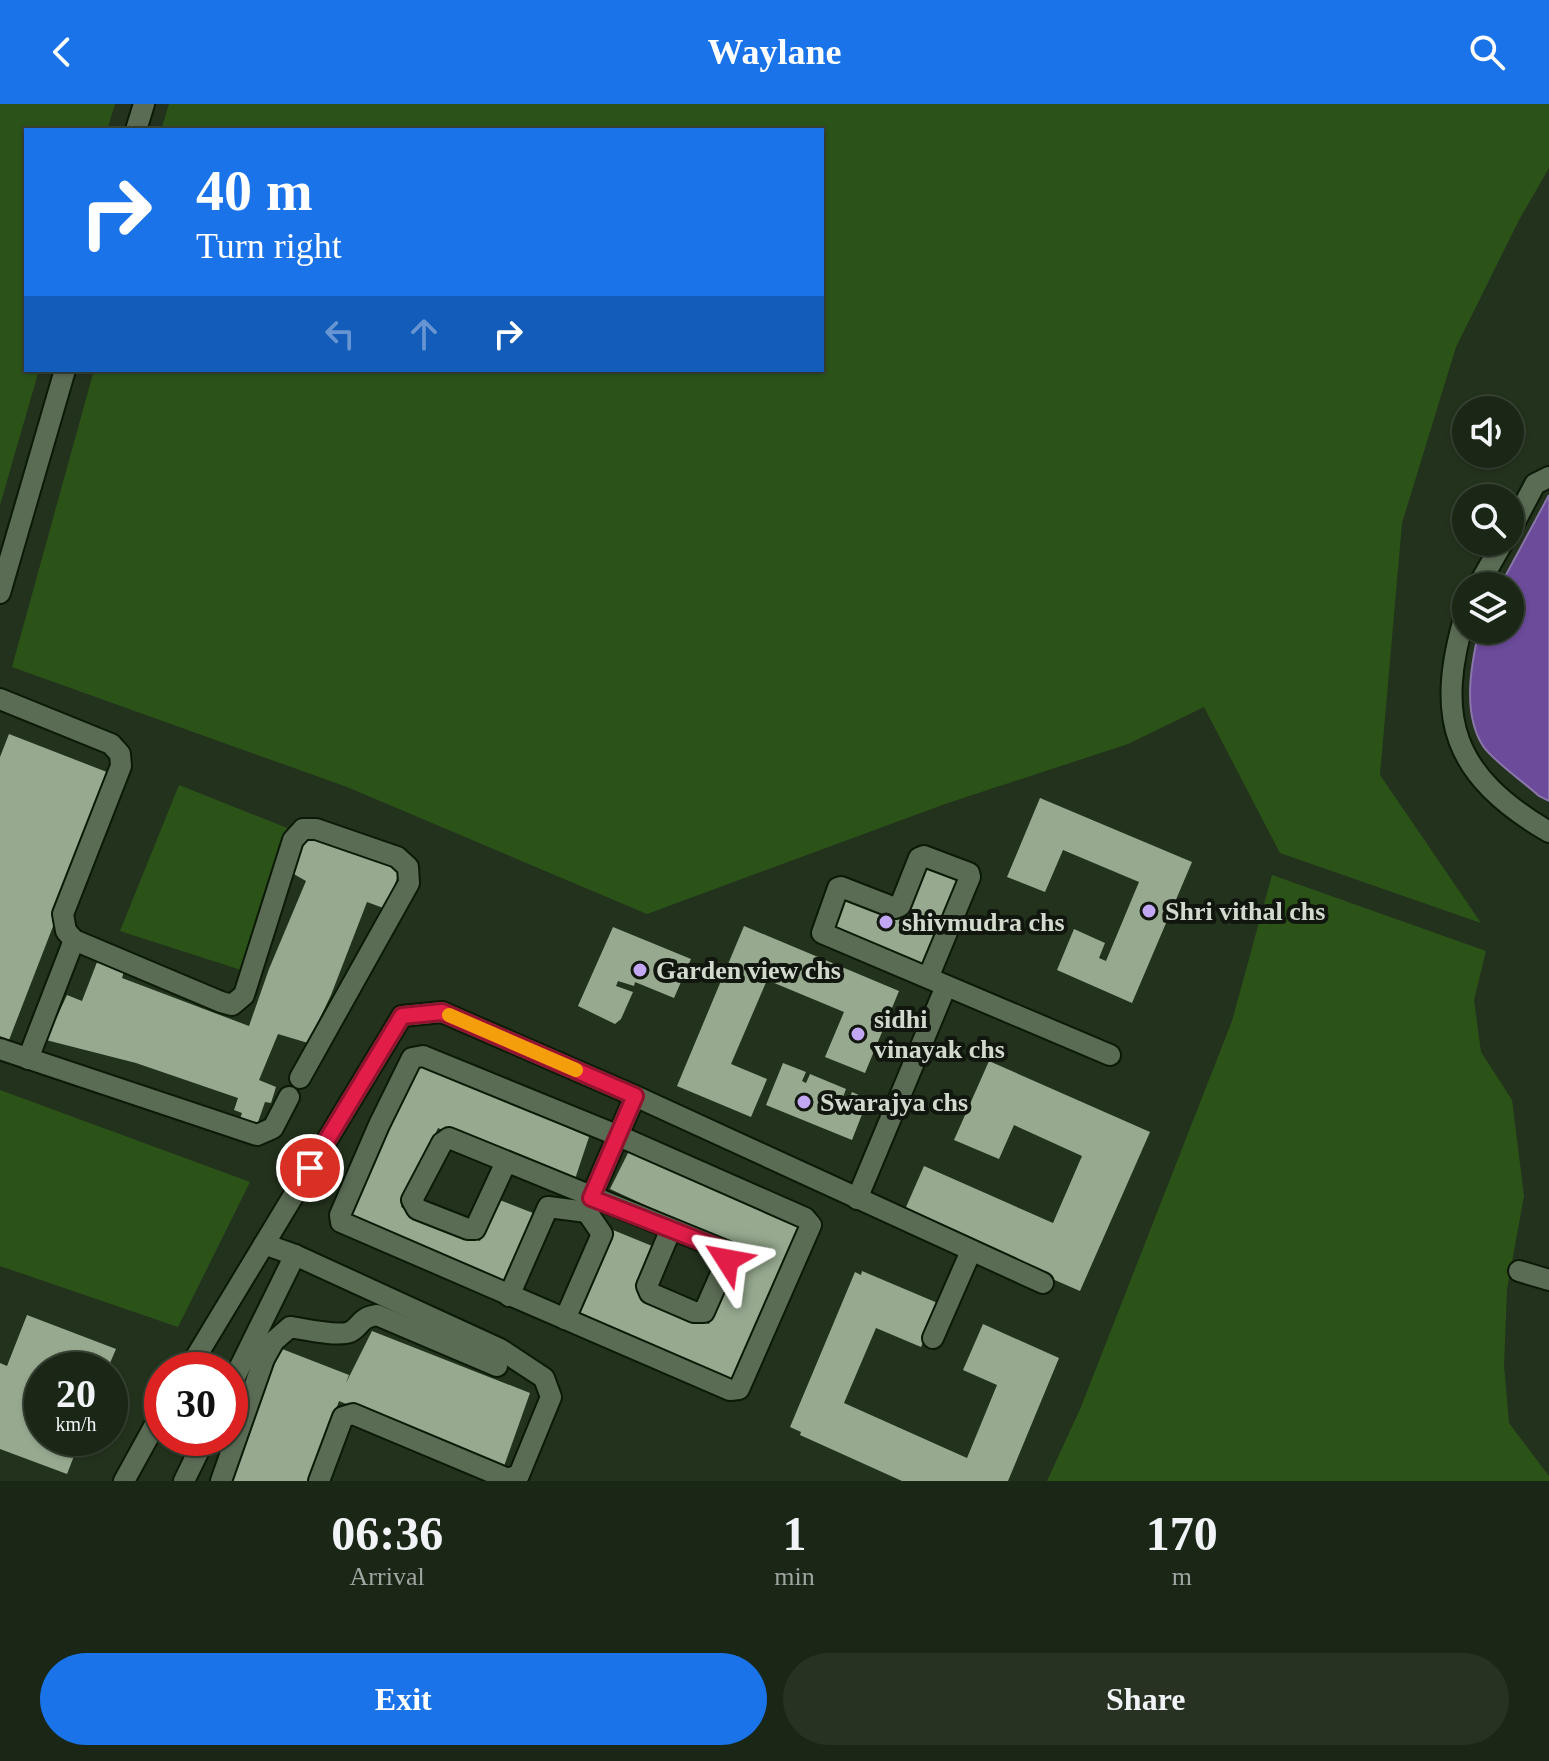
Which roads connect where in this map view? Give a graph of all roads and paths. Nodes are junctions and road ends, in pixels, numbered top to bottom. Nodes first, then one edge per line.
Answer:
1 (144, 104) edge
2 (137, 128) edge
3 (64, 372) edge
4 (1549, 477) edge
5 (1524, 505) edge
6 (0, 593) edge
7 (1459, 644) edge
8 (0, 699) edge
9 (1549, 832) edge
10 (74, 940) junction
11 (937, 982) junction
12 (0, 1049) edge
13 (1110, 1055) dead end
14 (28, 1059) junction
15 (300, 1078) dead end
16 (635, 1096) junction
17 (289, 1097) dead end
18 (619, 1136) junction
19 (506, 1162) junction
20 (857, 1199) junction
21 (589, 1205) junction
22 (671, 1229) junction
23 (264, 1244) junction
24 (971, 1251) junction
25 (295, 1255) junction
26 (1519, 1271) dead end
27 (1549, 1280) edge
28 (1043, 1283) dead end
29 (509, 1296) junction
30 (565, 1319) junction
31 (933, 1338) dead end
32 (199, 1352) edge
33 (247, 1352) edge
34 (497, 1366) dead end
35 (144, 1445) edge
36 (196, 1456) edge
37 (124, 1481) edge
38 (184, 1481) edge
39 (221, 1481) edge
40 (319, 1481) edge

1 - 2 street
3 - 6 street
4 - 5 street
7 - 9 street
8 - 10 street
10 - 14 street
10 - 15 street
11 - 11 street
11 - 13 street
11 - 20 street
12 - 14 street
14 - 17 street
16 - 18 street
16 - 20 street
16 - 23 street
18 - 21 street
18 - 29 street
18 - 30 street
19 - 19 street
19 - 21 street
20 - 24 street
21 - 22 street
21 - 29 street
21 - 30 street
22 - 22 street
23 - 25 street
23 - 32 street
24 - 28 street
24 - 31 street
25 - 33 street
25 - 40 street
26 - 27 street
29 - 30 street
34 - 39 street
35 - 37 street
36 - 38 street

